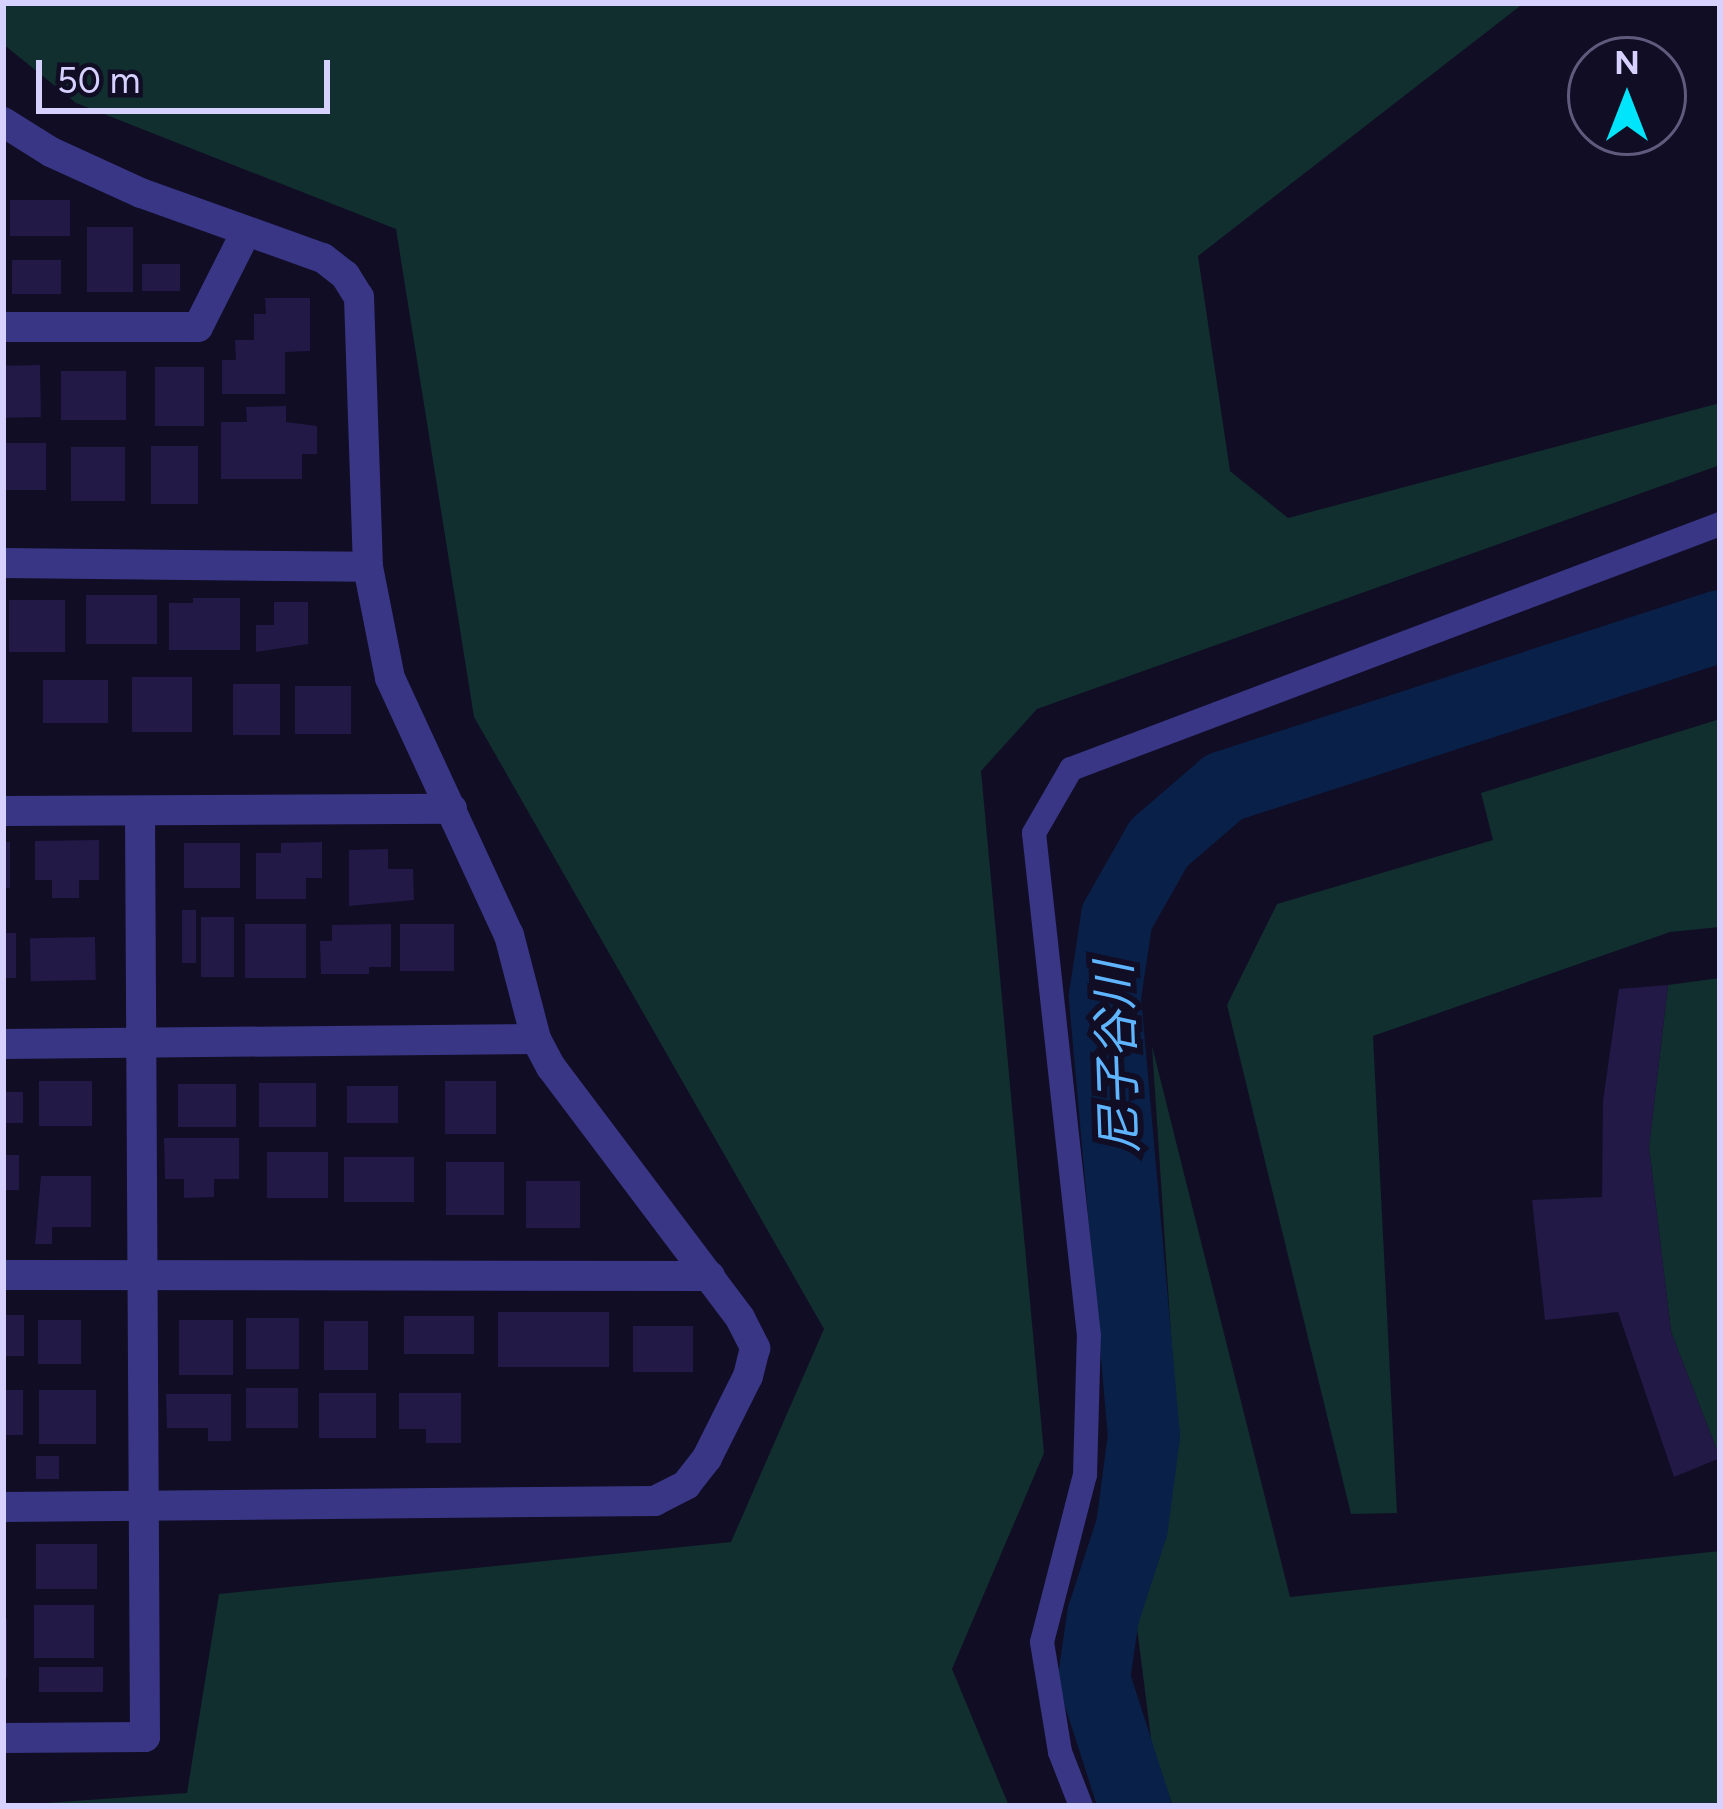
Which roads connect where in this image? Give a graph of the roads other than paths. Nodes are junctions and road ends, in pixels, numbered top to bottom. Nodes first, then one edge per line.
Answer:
1 (3, 122) edge
2 (246, 232) junction
3 (3, 327) edge
4 (1720, 524) edge
5 (3, 563) edge
6 (368, 567) junction
7 (452, 809) junction
8 (3, 811) edge
9 (140, 812) junction
10 (536, 1039) junction
11 (3, 1043) edge
12 (145, 1044) junction
13 (3, 1275) edge
14 (144, 1275) junction
15 (710, 1276) junction
16 (3, 1507) edge
17 (145, 1507) junction
18 (3, 1738) edge
19 (1081, 1806) edge

1 - 2 street
2 - 3 street
2 - 6 street
4 - 19 lane
5 - 6 street
6 - 7 street
7 - 9 street
7 - 10 street
8 - 9 street
9 - 12 street
10 - 12 street
10 - 15 street
11 - 12 street
12 - 14 street
13 - 14 street
14 - 15 street
14 - 17 street
15 - 17 street
16 - 17 street
17 - 18 street

